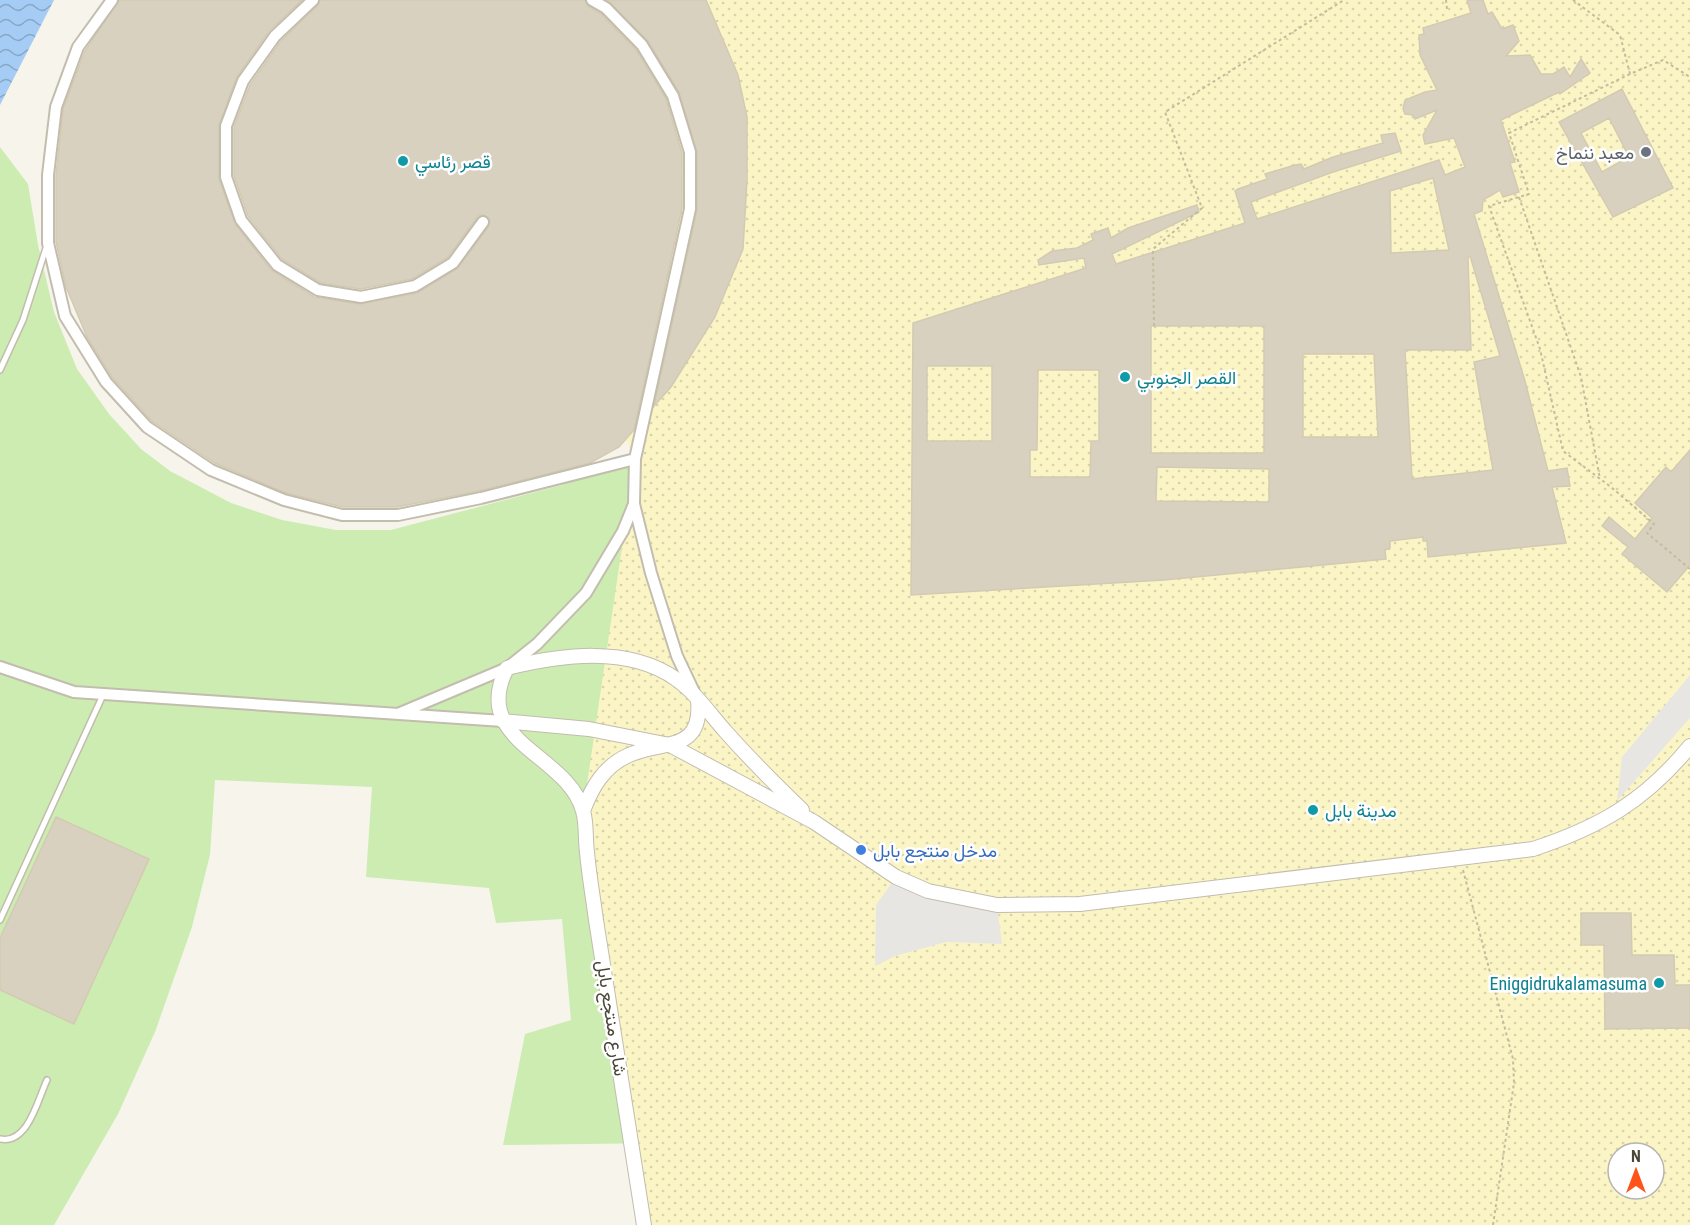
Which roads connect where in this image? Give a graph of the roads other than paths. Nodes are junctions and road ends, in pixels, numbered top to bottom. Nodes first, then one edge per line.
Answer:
1 (112, 0) edge
2 (313, 0) edge
3 (592, 0) edge
4 (483, 222) dead end
5 (48, 243) junction
6 (0, 370) edge
7 (635, 459) junction
8 (634, 504) junction
9 (0, 667) edge
10 (507, 668) junction
11 (104, 693) junction
12 (698, 700) junction
13 (394, 715) junction
14 (503, 721) junction
15 (670, 745) junction
16 (1690, 746) edge
17 (583, 811) junction
18 (814, 822) junction
19 (0, 920) edge
20 (46, 1080) dead end
21 (0, 1139) edge
22 (644, 1225) edge

1 - 5 street
2 - 4 street
3 - 7 street
5 - 6 lane
5 - 7 street
7 - 8 street
8 - 10 street
8 - 12 street
9 - 11 street
10 - 12 street
10 - 13 street
10 - 14 street
11 - 13 street
11 - 19 lane
12 - 15 street
12 - 18 street
13 - 14 street
14 - 15 street
14 - 17 street, شارع منتجع بابل
15 - 17 street
15 - 18 street
16 - 18 street
17 - 22 street, شارع منتجع بابل
20 - 21 lane

